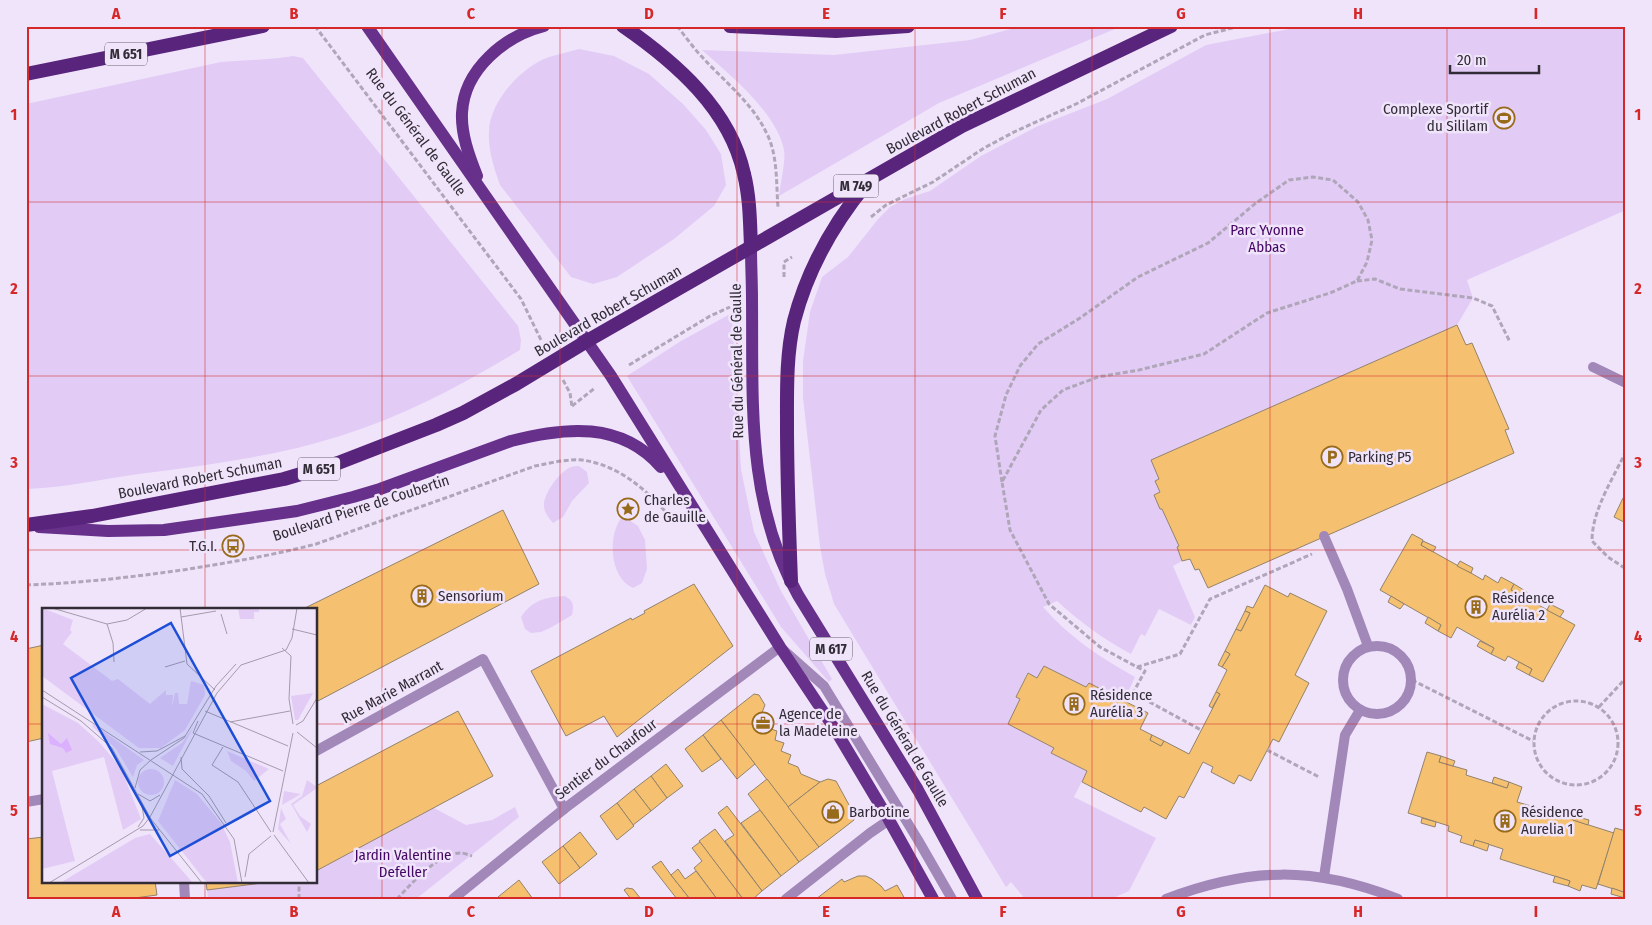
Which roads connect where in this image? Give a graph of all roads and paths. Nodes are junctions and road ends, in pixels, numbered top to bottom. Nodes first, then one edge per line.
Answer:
1 (262, 26) edge
2 (315, 26) edge
3 (367, 26) edge
4 (544, 26) edge
5 (623, 26) edge
6 (730, 26) edge
7 (908, 26) edge
8 (1171, 26) edge
9 (1240, 26) edge
10 (26, 74) edge
11 (870, 178) junction
12 (485, 197) junction
13 (867, 221) dead end
14 (751, 247) junction
15 (819, 258) junction
16 (1357, 281) junction
17 (784, 285) dead end
18 (752, 301) junction
19 (526, 307) dead end
20 (587, 341) junction
21 (1510, 342) dead end
22 (1593, 367) dead end
23 (611, 376) junction
24 (1626, 383) edge
25 (572, 406) dead end
26 (1626, 451) edge
27 (1002, 482) junction
28 (684, 494) junction
29 (26, 526) edge
30 (680, 529) dead end
31 (1324, 536) dead end
32 (1329, 547) junction
33 (1626, 569) edge
34 (791, 581) junction
35 (26, 585) edge
36 (1368, 646) junction
37 (780, 647) junction
38 (1137, 667) junction
39 (1626, 678) edge
40 (1412, 680) junction
41 (1598, 707) junction
42 (1360, 710) junction
43 (1201, 730) dead end
44 (1534, 741) junction
45 (318, 750) edge
46 (1267, 750) dead end
47 (1338, 787) junction
48 (42, 799) edge
49 (26, 802) edge
50 (564, 809) junction
51 (889, 820) junction
52 (497, 863) junction
53 (1324, 878) junction
54 (184, 882) edge
55 (299, 882) edge
56 (185, 899) edge
57 (298, 899) edge
58 (397, 899) edge
59 (453, 899) edge
60 (786, 899) edge
61 (933, 899) edge
62 (952, 899) edge
63 (977, 899) edge
64 (1166, 899) edge
65 (1398, 899) edge

1 - 10 highway, M 651
2 - 19 path, Rue du Général de Gaulle
3 - 12 main road
4 - 12 main road
5 - 14 highway
6 - 7 highway
8 - 11 highway, Boulevard Robert Schuman / M 749
9 - 13 path
11 - 14 highway, Boulevard Robert Schuman / M 749
11 - 15 highway
12 - 20 main road
14 - 18 main road, Rue du Général de Gaulle / M 617
14 - 20 highway, Boulevard Robert Schuman / M 749
15 - 17 path
15 - 34 highway
16 - 21 path
16 - 27 path
16 - 27 path
18 - 23 path
18 - 34 main road, Rue du Général de Gaulle / M 617
20 - 23 main road, M 617
20 - 29 highway, Boulevard Robert Schuman / M 651
22 - 24 street
23 - 25 path
23 - 28 main road, M 617
26 - 33 path
27 - 38 path
28 - 29 main road
28 - 37 main road, M 617
30 - 35 path, Boulevard Pierre de Coubertin
31 - 32 street
32 - 36 street
32 - 38 path
34 - 63 main road, Rue du Général de Gaulle / M 617
36 - 40 street
36 - 42 street
37 - 50 street, Sentier du Chaufour
37 - 51 main road, M 617
37 - 62 street
38 - 43 path
39 - 41 path
40 - 42 street
40 - 44 path
41 - 44 path
41 - 44 path
42 - 47 street
45 - 50 street, Rue Marie Marrant
46 - 47 path
47 - 53 street
48 - 49 street
50 - 52 street, Sentier du Chaufour
51 - 60 street
51 - 61 main road, M 617
52 - 58 path
52 - 59 street, Sentier du Chaufour
53 - 64 street
53 - 65 street
54 - 56 street
55 - 57 path

